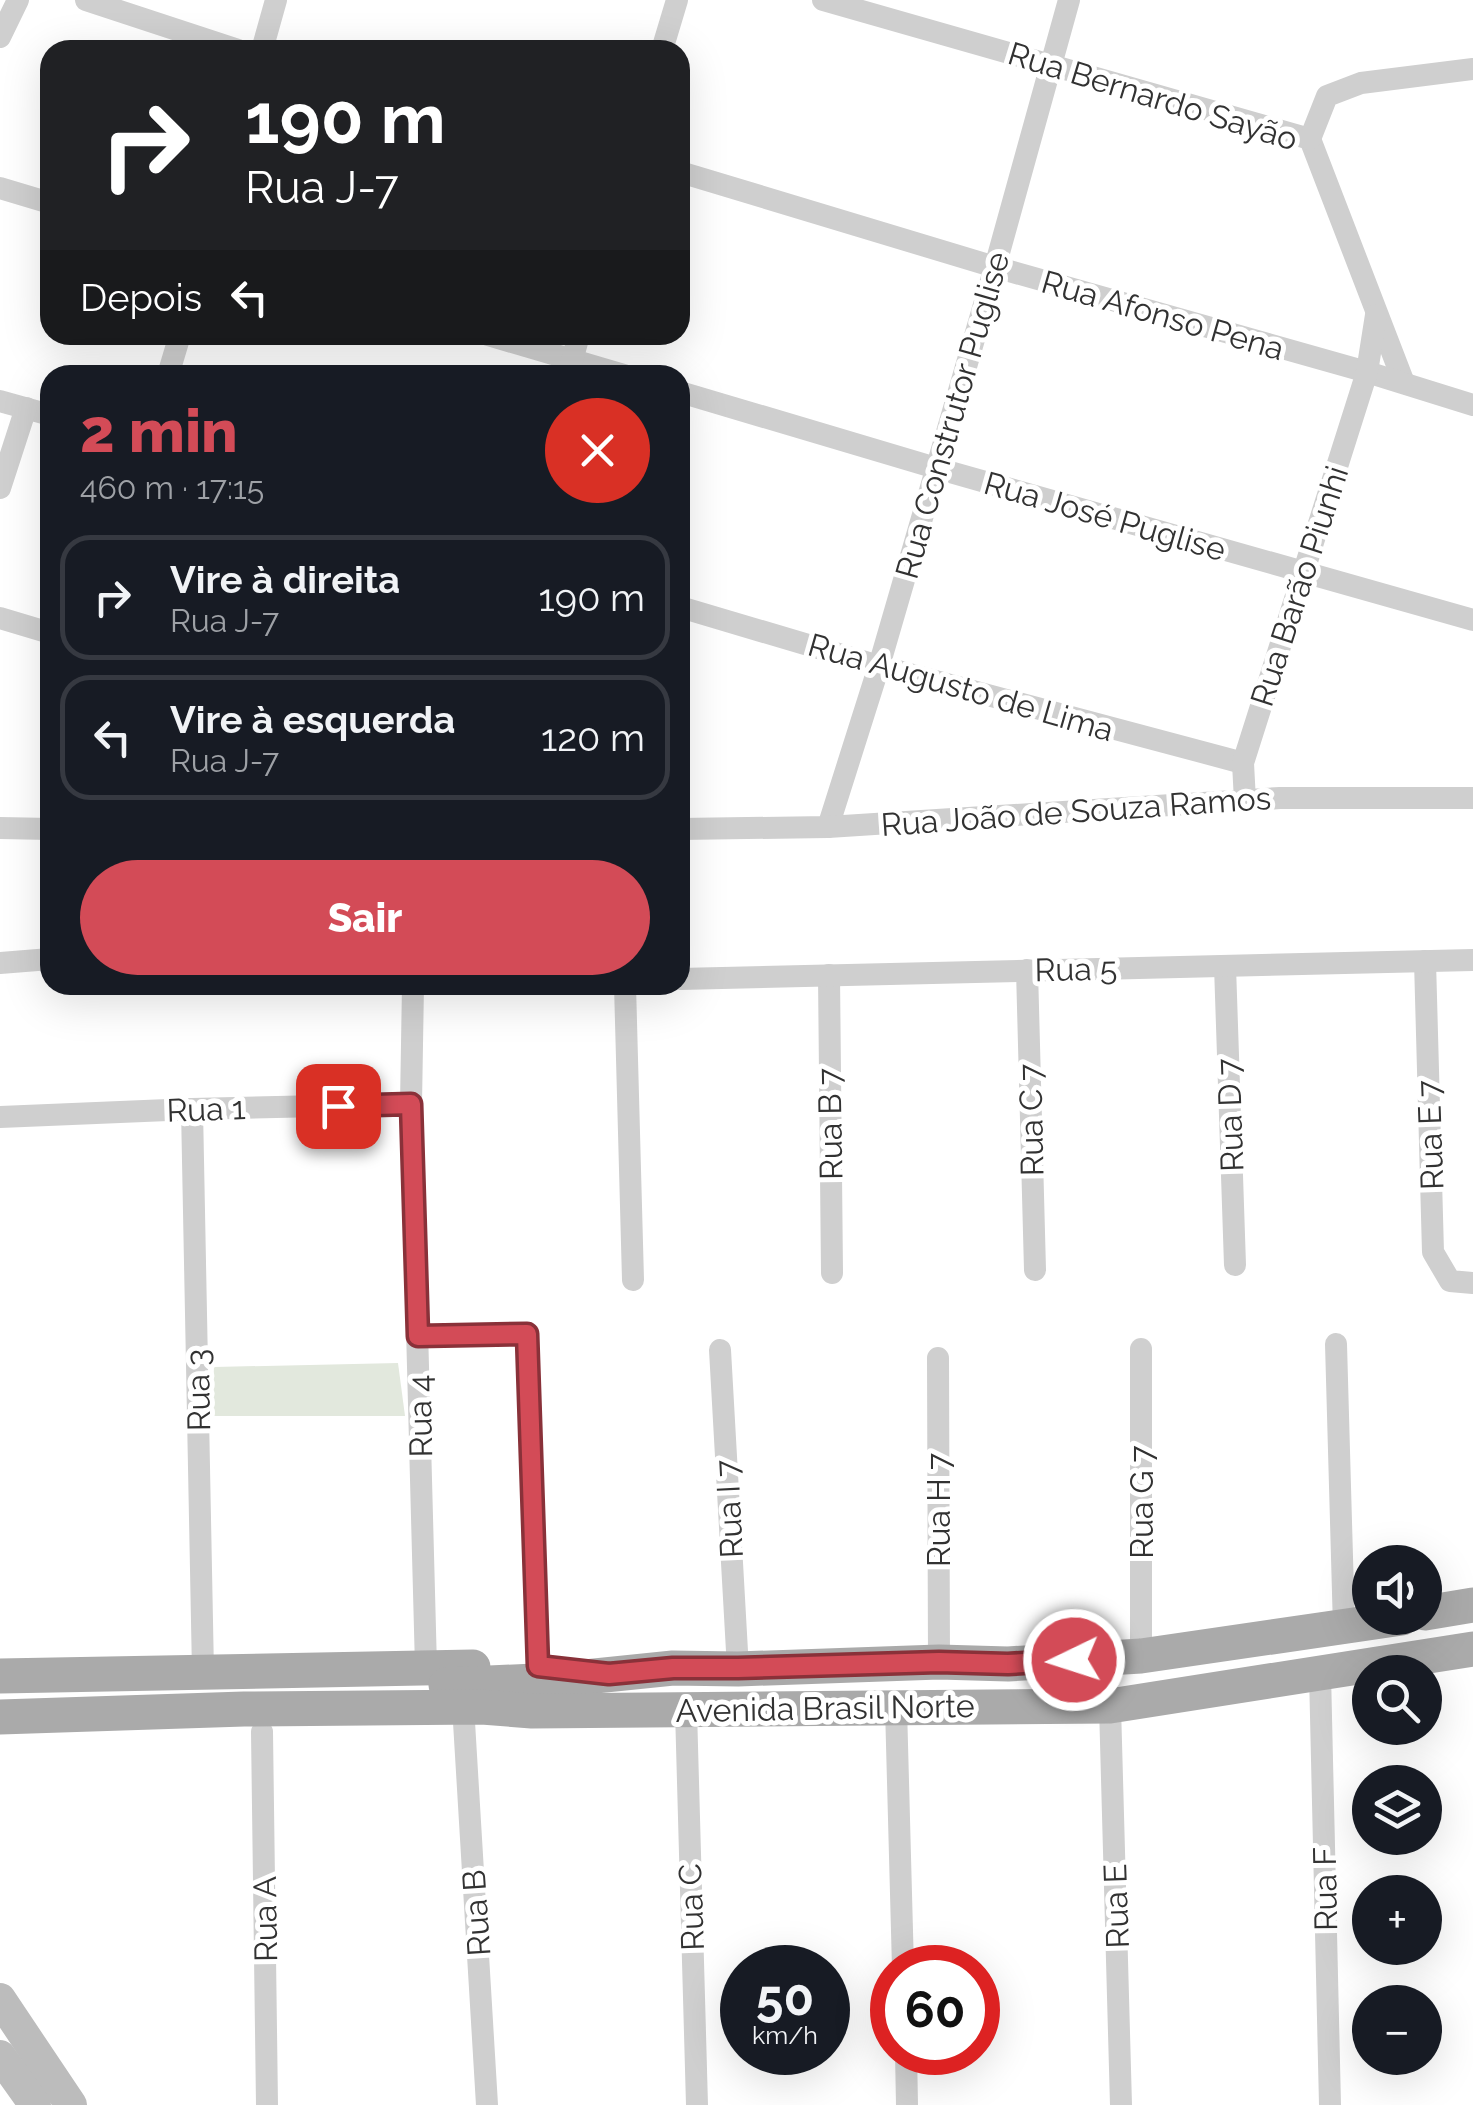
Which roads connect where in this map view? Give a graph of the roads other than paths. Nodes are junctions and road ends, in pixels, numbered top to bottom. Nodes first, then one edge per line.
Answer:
1 (18, 0) edge
2 (86, 0) edge
3 (276, 0) edge
4 (677, 0) edge
5 (823, 0) edge
6 (1069, 0) edge
7 (0, 37) edge
8 (208, 40) edge
9 (265, 40) edge
10 (665, 40) edge
11 (1052, 64) junction
12 (1473, 69) edge
13 (1310, 139) junction
14 (690, 175) edge
15 (0, 188) edge
16 (40, 200) edge
17 (996, 267) junction
18 (1376, 310) junction
19 (514, 345) edge
20 (565, 365) edge
21 (1367, 372) junction
22 (1404, 383) junction
23 (690, 395) edge
24 (0, 401) edge
25 (1473, 406) edge
26 (26, 408) junction
27 (40, 412) edge
28 (936, 468) junction
29 (0, 488) edge
30 (1304, 572) junction
31 (690, 610) edge
32 (0, 618) edge
33 (1473, 620) edge
34 (40, 631) edge
35 (879, 666) junction
36 (1243, 762) junction
37 (1473, 798) edge
38 (1244, 801) junction
39 (0, 828) edge
40 (690, 828) edge
41 (828, 828) junction
42 (40, 829) edge
43 (40, 960) edge
44 (1473, 960) edge
45 (1425, 961) junction
46 (0, 962) edge
47 (1225, 966) junction
48 (1027, 970) junction
49 (828, 976) junction
50 (690, 979) edge
51 (413, 995) edge
52 (624, 995) edge
53 (411, 1104) junction
54 (192, 1109) junction
55 (0, 1117) edge
56 (1234, 1265) dead end
57 (1035, 1270) dead end
58 (832, 1273) dead end
59 (633, 1280) dead end
60 (1473, 1283) edge
61 (418, 1336) junction
62 (1336, 1344) dead end
63 (1141, 1349) dead end
64 (720, 1350) dead end
65 (938, 1358) dead end
66 (1473, 1605) edge
67 (1442, 1611) edge
68 (1352, 1627) edge
69 (1344, 1628) junction
70 (1473, 1649) edge
71 (1141, 1656) junction
72 (939, 1662) junction
73 (538, 1666) junction
74 (426, 1667) junction
75 (738, 1668) junction
76 (203, 1672) junction
77 (609, 1674) junction
78 (1320, 1674) junction
79 (0, 1676) edge
80 (0, 1704) edge
81 (1110, 1706) junction
82 (896, 1707) junction
83 (686, 1710) junction
84 (532, 1711) junction
85 (0, 1718) edge
86 (464, 1722) junction
87 (262, 1732) junction
88 (0, 1736) edge
89 (902, 1945) edge
90 (0, 1999) edge
91 (0, 2056) edge
92 (906, 2075) edge
93 (35, 2105) edge
94 (71, 2105) edge
95 (267, 2105) edge
96 (488, 2105) edge
97 (697, 2105) edge
98 (907, 2105) edge
99 (1121, 2105) edge
100 (1330, 2105) edge

1 - 7 street
2 - 8 street
3 - 9 street
4 - 10 street
5 - 11 street, Rua Bernardo Sayão
6 - 11 street, Rua Construtor Puglise
11 - 13 street, Rua Bernardo Sayão
11 - 17 street, Rua Construtor Puglise
12 - 13 street
13 - 18 street, Rua Bernardo Sayão
14 - 17 street, Rua Afonso Pena
15 - 16 street
17 - 21 street, Rua Afonso Pena
17 - 28 street, Rua Construtor Puglise
18 - 21 street, Rua Bernardo Sayão
18 - 22 street, Rua Bernardo Sayão
19 - 20 street
21 - 22 street, Rua Afonso Pena
21 - 30 street, Rua Barão Piunhi
22 - 25 street, Rua Afonso Pena
23 - 28 street, Rua José Puglise
24 - 26 street
26 - 27 street
26 - 29 street
28 - 30 street, Rua José Puglise
28 - 35 street, Rua Construtor Puglise
30 - 33 street, Rua José Puglise
30 - 36 street, Rua Barão Piunhi
31 - 35 street, Rua Augusto de Lima
32 - 34 street
35 - 36 street, Rua Augusto de Lima
35 - 41 street, Rua Construtor Puglise
36 - 38 street, Rua Barão Piunhi
37 - 38 street, Rua João de Souza Ramos
38 - 41 street, Rua João de Souza Ramos
39 - 42 street
40 - 41 street, Rua João de Souza Ramos
43 - 46 street
44 - 45 street, Rua 5
45 - 47 street, Rua 5
45 - 60 street, Rua E 7
47 - 48 street, Rua 5
47 - 56 street, Rua D 7
48 - 49 street, Rua 5
48 - 57 street, Rua C 7
49 - 50 street, Rua 5
49 - 58 street, Rua B 7
51 - 53 street, Rua 4
52 - 59 street
53 - 54 street, Rua 1
53 - 61 street, Rua 4
54 - 55 street, Rua 1
54 - 76 street, Rua 3
61 - 73 street
61 - 74 street, Rua 4
62 - 69 street
63 - 71 street, Rua G 7
64 - 75 street, Rua I 7
65 - 72 street, Rua H 7
66 - 67 main road
68 - 69 main road, Avenida Brasil Norte
69 - 71 main road, Avenida Brasil Norte
70 - 78 main road, Avenida Brasil Norte
71 - 72 main road, Avenida Brasil Norte
72 - 75 main road, Avenida Brasil Norte
73 - 74 main road, Avenida Brasil Norte
73 - 77 main road, Avenida Brasil Norte
74 - 76 main road, Avenida Brasil Norte
75 - 77 main road, Avenida Brasil Norte
76 - 79 main road, Avenida Brasil Norte
77 - 80 main road, Avenida Brasil Norte
78 - 81 main road, Avenida Brasil Norte
78 - 100 street, Rua F
81 - 82 main road, Avenida Brasil Norte
81 - 99 street, Rua E
82 - 83 main road, Avenida Brasil Norte
82 - 89 street
83 - 84 main road, Avenida Brasil Norte
83 - 97 street, Rua C
84 - 85 main road, Avenida Brasil Norte
84 - 86 main road, Avenida Brasil Norte
86 - 87 main road, Avenida Brasil Norte
86 - 96 street, Rua B
87 - 88 main road, Avenida Brasil Norte
87 - 95 street, Rua A
90 - 94 main road
91 - 93 main road
92 - 98 street

